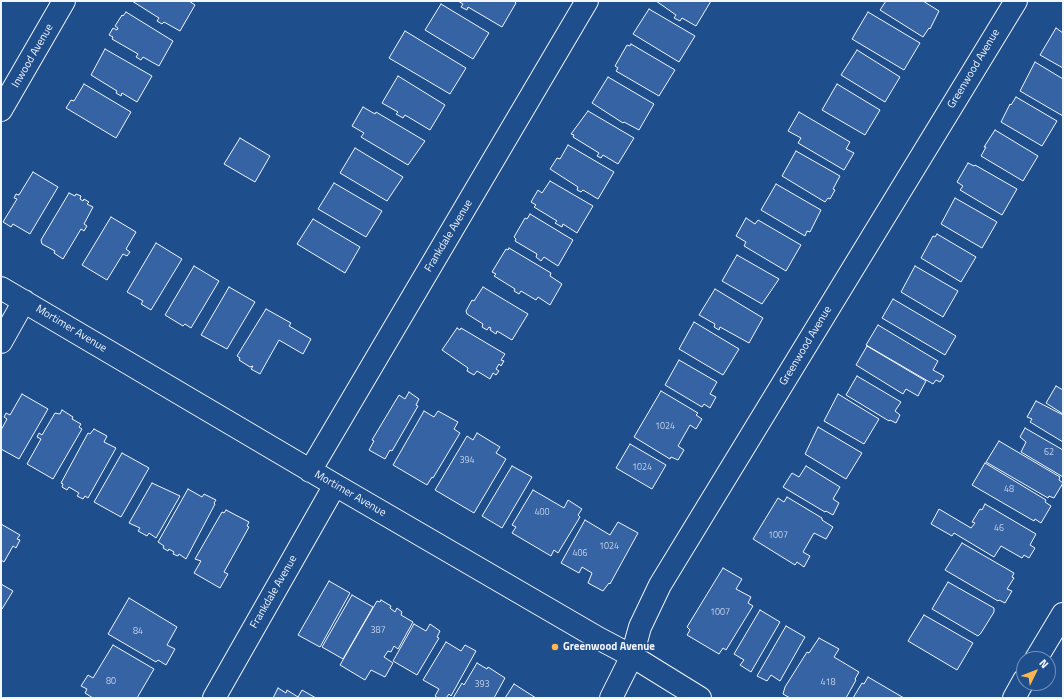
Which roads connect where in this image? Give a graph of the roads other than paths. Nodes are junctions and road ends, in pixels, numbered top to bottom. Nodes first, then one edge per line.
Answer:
1 (64, 1) edge
2 (587, 1) edge
3 (1016, 1) edge
4 (1, 110) edge
5 (1, 288) edge
6 (24, 301) junction
7 (1, 342) edge
8 (310, 471) junction
9 (334, 485) junction
10 (1063, 614) edge
11 (1041, 651) edge
12 (632, 656) junction
13 (214, 698) edge
14 (611, 698) edge
15 (700, 698) edge

1 - 4 street, Inwood Avenue
2 - 8 street, Frankdale Avenue
3 - 12 street, Greenwood Avenue
5 - 6 street, Mortimer Avenue
6 - 7 street
6 - 8 street, Mortimer Avenue
8 - 9 street, Mortimer Avenue
9 - 12 street, Mortimer Avenue
9 - 13 street, Frankdale Avenue
10 - 11 street
12 - 14 street, Greenwood Avenue
12 - 15 street, Mortimer Avenue

